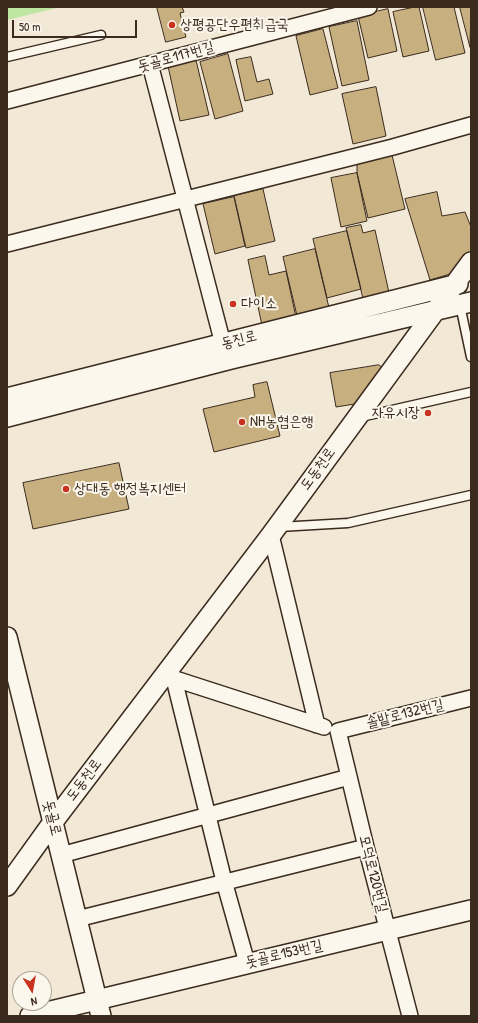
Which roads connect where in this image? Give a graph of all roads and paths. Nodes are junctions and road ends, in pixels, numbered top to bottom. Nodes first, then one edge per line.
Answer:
1 (369, 7) edge
2 (101, 34) dead end
3 (7, 57) edge
4 (150, 64) junction
5 (7, 101) edge
6 (471, 126) edge
7 (185, 199) junction
8 (7, 244) edge
9 (471, 262) edge
10 (462, 283) edge
11 (466, 303) edge
12 (436, 311) junction
13 (223, 344) junction
14 (471, 357) edge
15 (471, 392) edge
16 (7, 398) edge
17 (7, 416) edge
18 (355, 419) junction
19 (471, 495) edge
20 (273, 531) junction
21 (7, 637) edge
22 (169, 677) junction
23 (471, 698) edge
24 (317, 724) junction
25 (338, 731) junction
26 (349, 777) junction
27 (208, 814) junction
28 (53, 822) junction
29 (366, 847) junction
30 (61, 855) junction
31 (224, 881) junction
32 (7, 886) edge
33 (471, 910) edge
34 (77, 918) junction
35 (387, 930) junction
36 (247, 963) junction
37 (99, 1008) edge
38 (30, 1016) edge
39 (410, 1016) edge

1 - 4 street, 돗골로117번길
2 - 3 lane
4 - 5 street, 돗골로117번길
4 - 7 street
6 - 7 street
7 - 8 street
7 - 13 street
9 - 10 street, 도동천로
10 - 12 street, 도동천로
10 - 13 street, 동진로
11 - 12 street, 동진로
11 - 14 lane
12 - 17 street, 동진로
12 - 18 street, 도동천로
13 - 16 street, 동진로
15 - 18 lane
18 - 20 street, 도동천로
19 - 20 lane
20 - 22 street, 도동천로
20 - 24 street
21 - 28 street, 돗골로
22 - 24 street
22 - 27 street
22 - 28 street, 도동천로
23 - 25 street, 솔밭로132번길
24 - 25 street
25 - 26 street, 모덕로120번길
26 - 27 street
26 - 29 street, 모덕로120번길
27 - 30 street
27 - 31 street
28 - 30 street, 돗골로
28 - 32 street, 도동천로
29 - 31 street
29 - 35 street, 모덕로120번길
30 - 34 street, 돗골로
31 - 34 street
31 - 36 street
33 - 35 street, 돗골로153번길
34 - 37 street, 돗골로
35 - 36 street, 돗골로153번길
35 - 39 street, 모덕로120번길
36 - 37 street, 돗골로153번길
37 - 38 street

